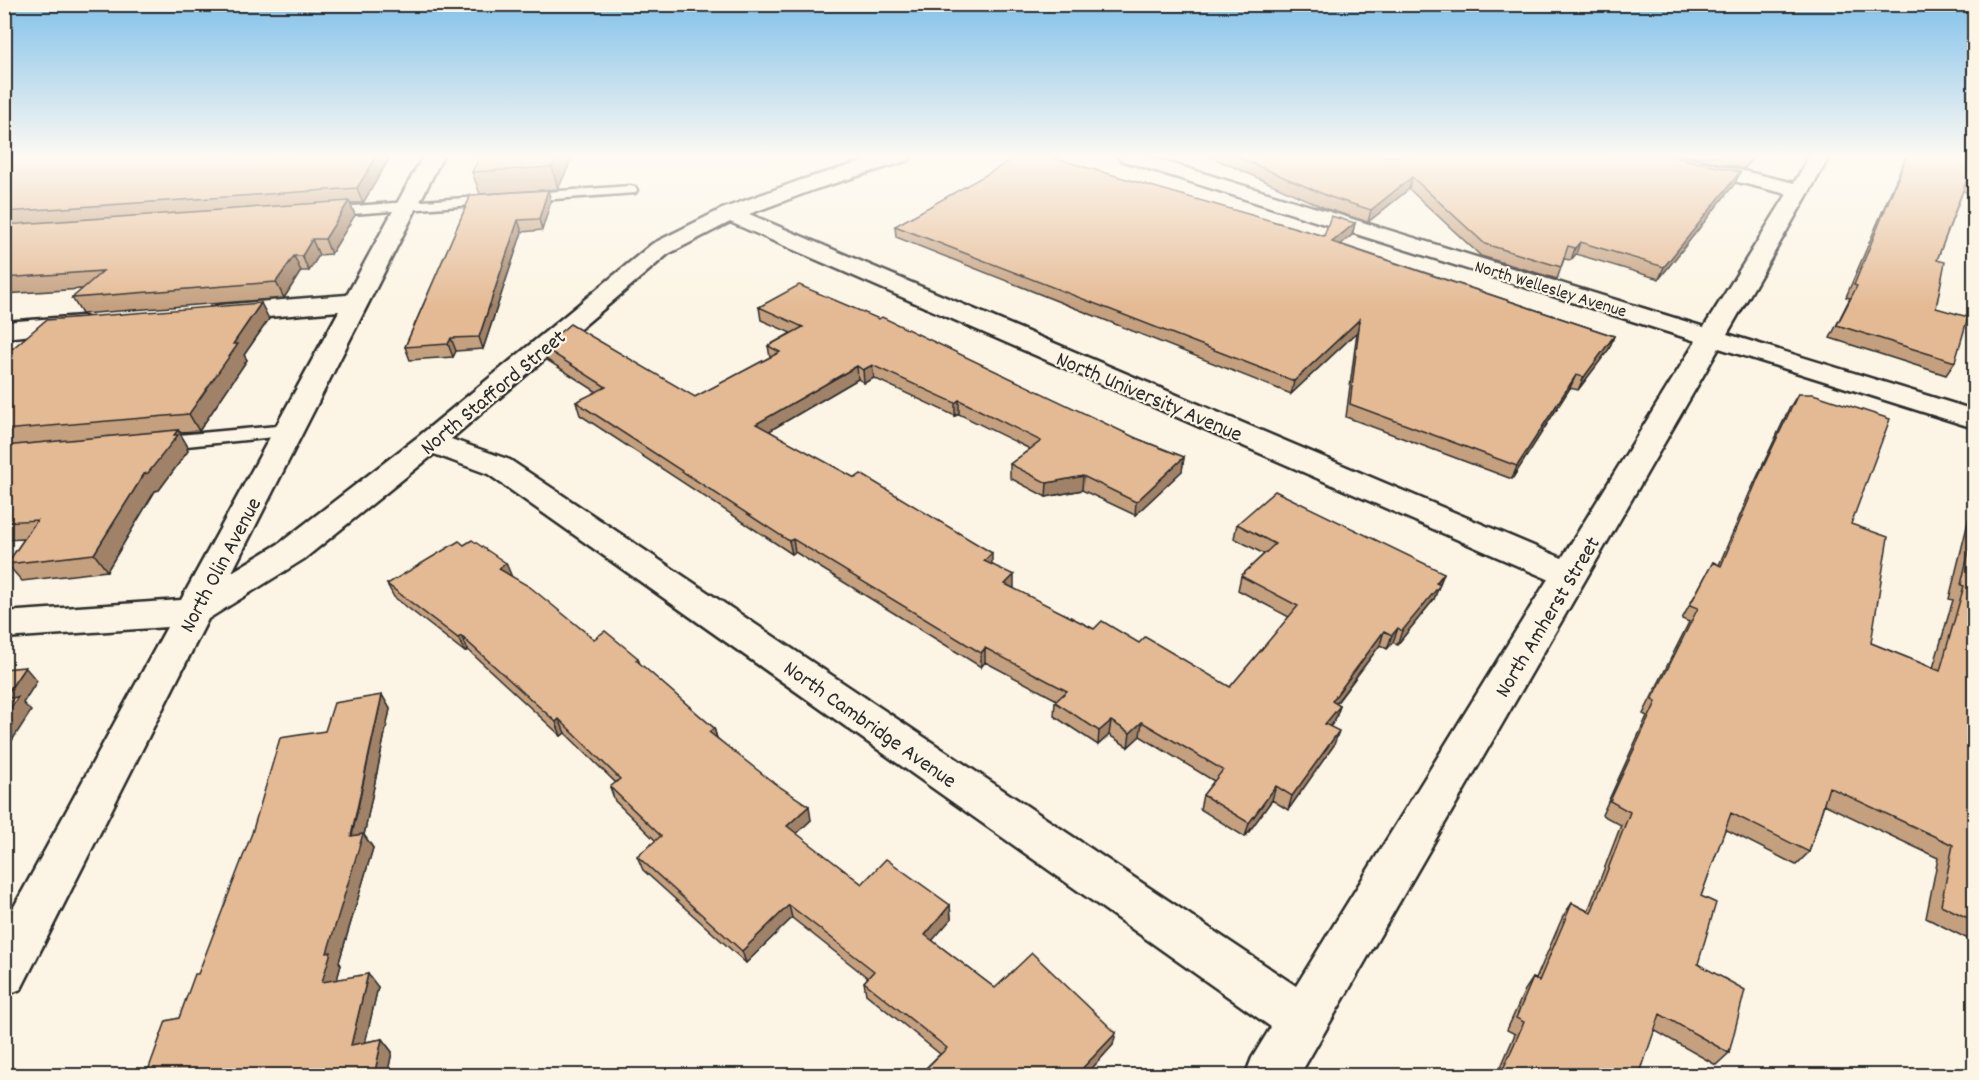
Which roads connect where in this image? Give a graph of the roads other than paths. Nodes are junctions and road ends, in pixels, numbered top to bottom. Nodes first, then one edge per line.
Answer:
1 (414, 206) edge
2 (750, 206) edge
3 (1290, 206) edge
4 (1788, 206) edge
5 (406, 207) junction
6 (312, 213) edge
7 (730, 214) junction
8 (356, 302) junction
9 (192, 315) edge
10 (110, 322) edge
11 (4, 330) edge
12 (1711, 337) junction
13 (1974, 419) edge
14 (288, 431) junction
15 (430, 442) junction
16 (135, 445) edge
17 (1571, 575) junction
18 (193, 612) junction
19 (4, 626) edge
20 (7, 964) edge
21 (1304, 1020) junction
22 (1270, 1076) edge

1 - 5 lane
2 - 7 street, North Stafford Street
3 - 12 street, North Wellesley Avenue
4 - 12 street, North Amherst Street
5 - 6 lane
5 - 8 street, North Olin Avenue
7 - 15 street, North Stafford Street
7 - 17 street, North University Avenue
8 - 9 street
8 - 14 street, North Olin Avenue
10 - 11 street
12 - 13 street, North Wellesley Avenue
12 - 17 street, North Amherst Street
14 - 16 lane
14 - 18 street, North Olin Avenue
15 - 18 street, North Stafford Street
15 - 21 street, North Cambridge Avenue
17 - 21 street, North Amherst Street
18 - 19 street
18 - 20 street, North Olin Avenue
21 - 22 street, North Amherst Street

